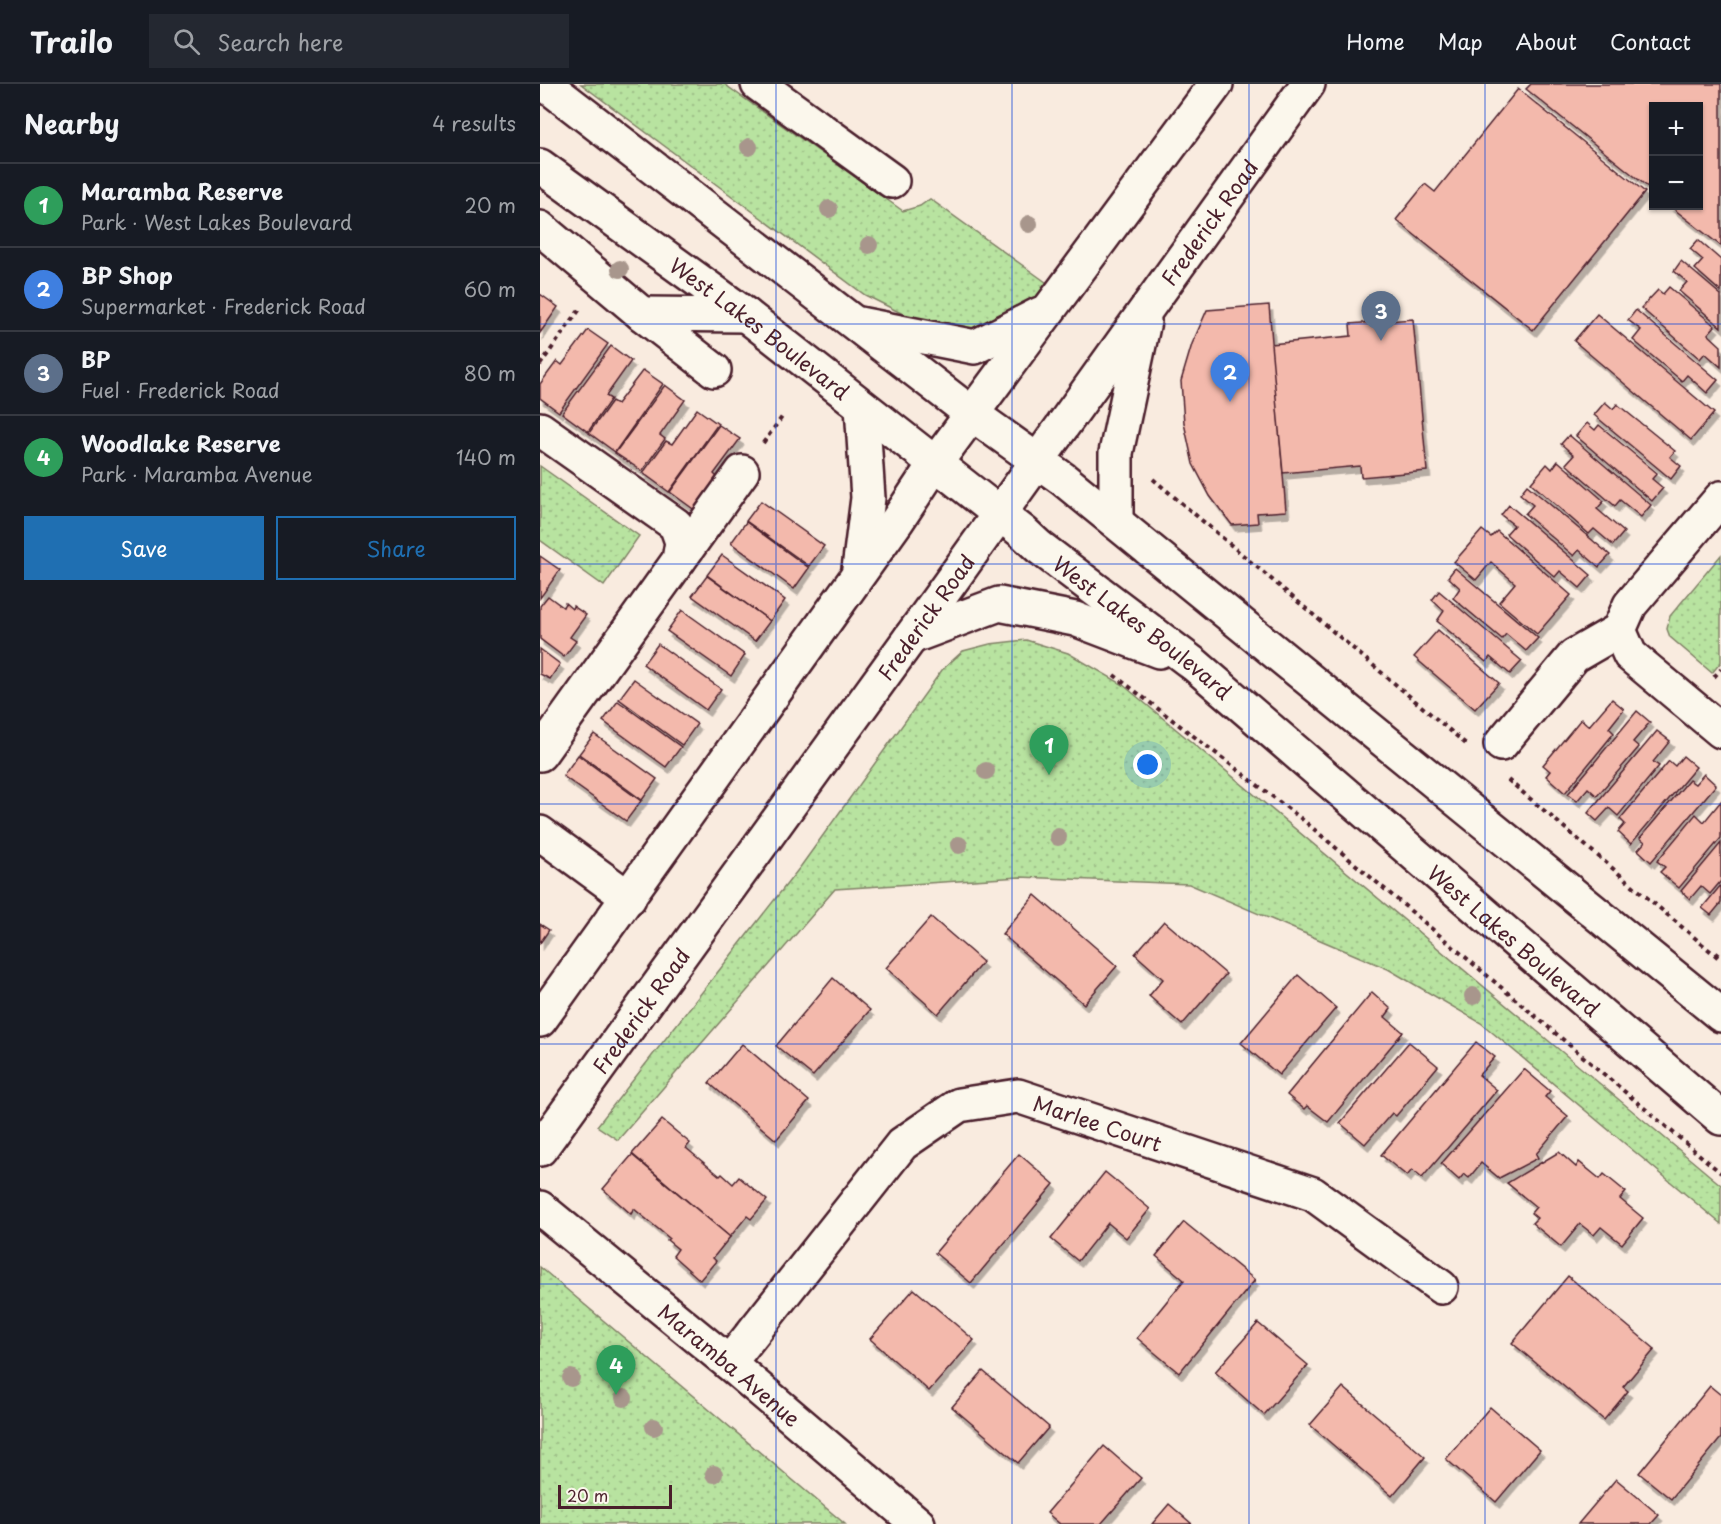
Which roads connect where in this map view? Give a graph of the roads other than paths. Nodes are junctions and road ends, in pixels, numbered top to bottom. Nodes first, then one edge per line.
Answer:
1 (545, 84) edge
2 (758, 84) edge
3 (1216, 84) edge
4 (1308, 84) edge
5 (540, 166) edge
6 (892, 180) dead end
7 (540, 228) edge
8 (1047, 310) junction
9 (1146, 310) junction
10 (642, 314) junction
11 (746, 315) junction
12 (851, 322) junction
13 (714, 370) dead end
14 (862, 407) junction
15 (972, 414) junction
16 (540, 429) edge
17 (1038, 460) junction
18 (934, 465) junction
19 (742, 472) dead end
20 (1721, 498) edge
21 (999, 513) junction
22 (1116, 521) junction
23 (679, 560) junction
24 (858, 574) junction
25 (1619, 630) junction
26 (911, 637) junction
27 (1195, 665) junction
28 (1721, 731) edge
29 (1485, 746) road end
30 (540, 754) edge
31 (540, 833) edge
32 (629, 898) junction
33 (1721, 1015) edge
34 (540, 1020) edge
35 (1721, 1118) edge
36 (540, 1149) edge
37 (540, 1208) edge
38 (1441, 1287) dead end
39 (729, 1363) junction
40 (918, 1524) edge

1 - 12 main road
2 - 6 main road
3 - 8 main road
4 - 9 main road, Frederick Road
5 - 11 main road, West Lakes Boulevard
7 - 10 main road
8 - 12 main road
8 - 15 main road
9 - 17 main road, Frederick Road
9 - 22 main road
10 - 11 main road
10 - 13 main road
11 - 14 main road, West Lakes Boulevard
12 - 15 main road
14 - 18 main road, West Lakes Boulevard
14 - 24 main road
15 - 17 main road
15 - 18 main road
16 - 23 main road
17 - 21 main road, Frederick Road
17 - 22 main road
18 - 21 main road, West Lakes Boulevard
18 - 24 main road
19 - 23 main road
20 - 25 main road
21 - 26 main road, Frederick Road
21 - 27 main road, West Lakes Boulevard
22 - 33 main road
23 - 30 main road
24 - 32 main road
25 - 28 main road
25 - 29 main road
26 - 27 main road
26 - 36 main road, Frederick Road
27 - 35 main road, West Lakes Boulevard
31 - 32 main road
32 - 34 main road
37 - 39 main road, Maramba Avenue
38 - 39 main road, Marlee Court
39 - 40 main road, Maramba Avenue

